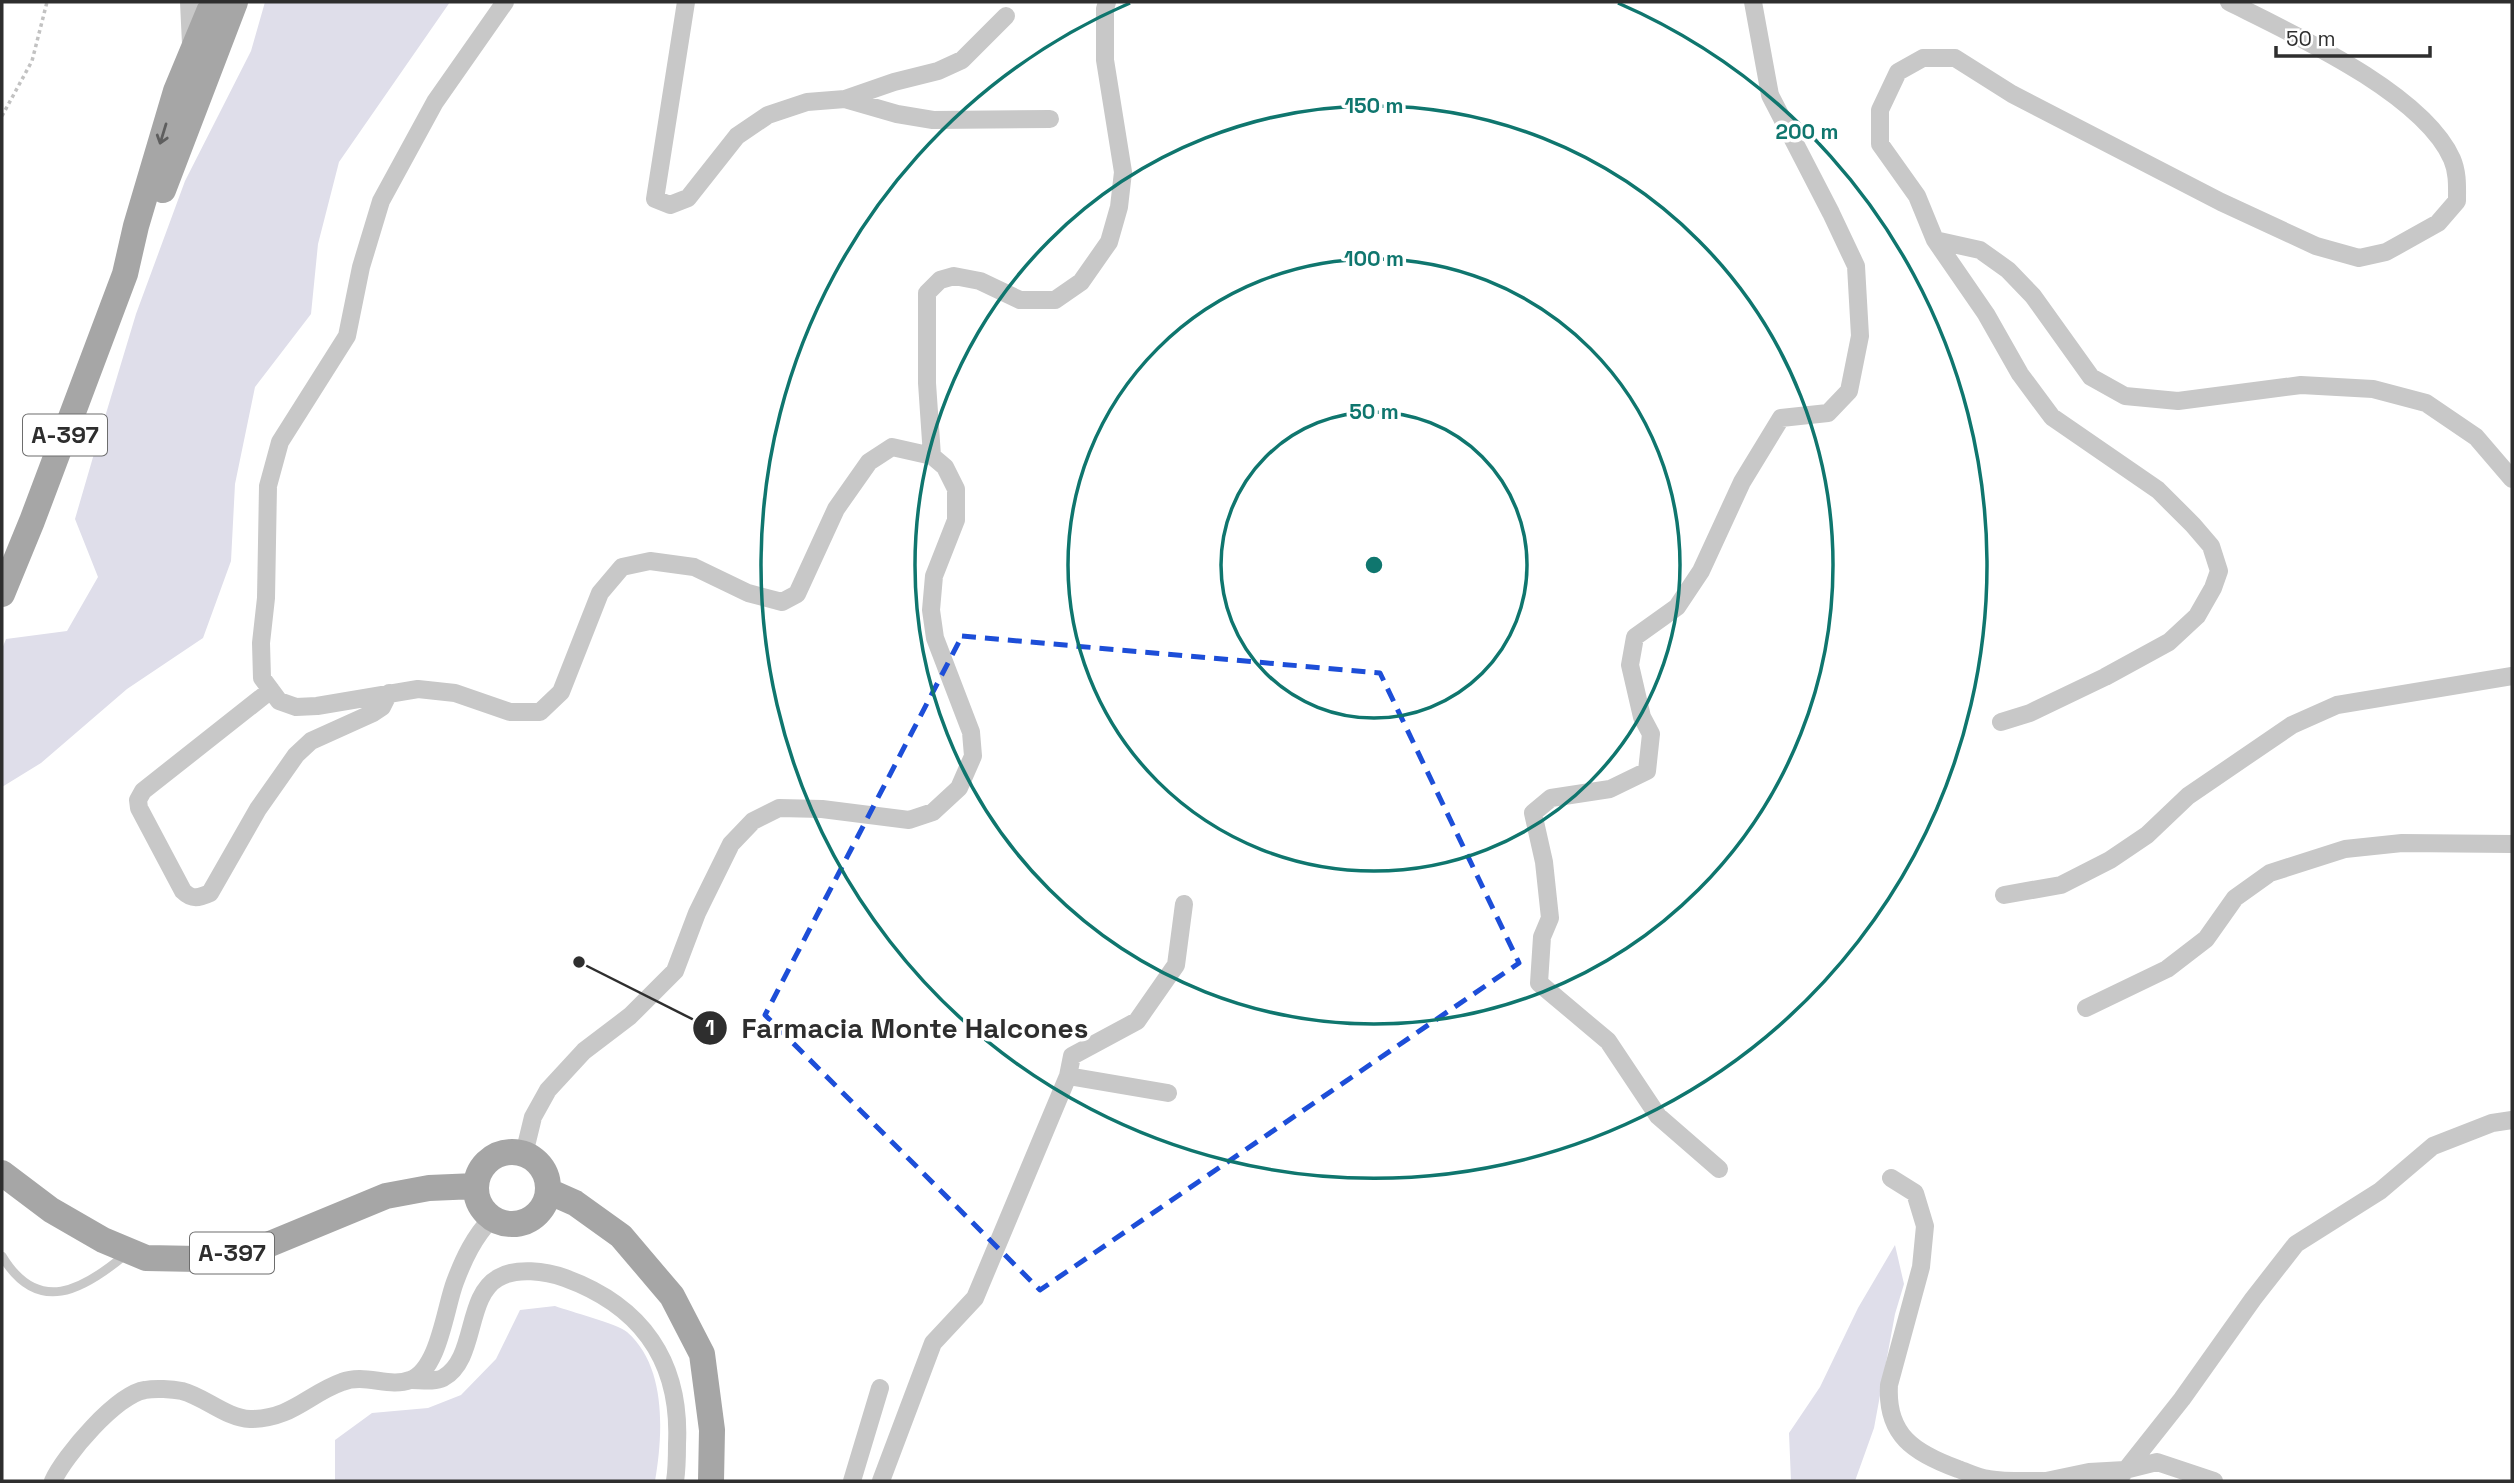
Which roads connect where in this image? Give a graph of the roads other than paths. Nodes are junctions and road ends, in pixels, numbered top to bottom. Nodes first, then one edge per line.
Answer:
1 (189, 2) edge
2 (213, 2) edge
3 (223, 2) edge
4 (234, 2) edge
5 (505, 2) edge
6 (686, 2) edge
7 (1107, 2) edge
8 (1754, 2) edge
9 (2229, 2) edge
10 (1006, 16) dead end
11 (190, 55) junction
12 (845, 99) junction
13 (1050, 118) dead end
14 (186, 128) junction
15 (1935, 240) junction
16 (125, 274) junction
17 (932, 456) junction
18 (2512, 479) edge
19 (2, 594) edge
20 (2512, 676) edge
21 (271, 690) junction
22 (389, 693) junction
23 (2001, 722) dead end
24 (2512, 844) edge
25 (2004, 895) dead end
26 (1184, 904) dead end
27 (2086, 1008) dead end
28 (1068, 1076) junction
29 (1168, 1093) dead end
30 (2512, 1120) edge
31 (524, 1154) junction
32 (1719, 1169) dead end
33 (2, 1172) edge
34 (1891, 1178) dead end
35 (476, 1186) junction
36 (548, 1191) junction
37 (492, 1218) junction
38 (129, 1251) junction
39 (2, 1256) edge
40 (412, 1380) junction
41 (880, 1388) dead end
42 (2121, 1476) edge
43 (53, 1481) edge
44 (675, 1481) edge
45 (711, 1481) edge
46 (852, 1481) edge
47 (881, 1481) edge
48 (2045, 1481) edge
49 (2214, 1481) edge

1 - 11 street
2 - 11 main road, A-397
3 - 14 street
4 - 14 main road, A-397
5 - 21 street
6 - 12 street
7 - 17 street
8 - 32 street
9 - 15 street
10 - 12 street
11 -> 16 main road, A-397
12 - 13 street
14 - 16 main road, A-397
15 - 18 street
15 - 23 street
16 - 19 main road, A-397
17 - 22 street
17 - 31 street
20 - 25 street
21 - 22 street
21 - 22 street
24 - 27 street
26 - 28 street
28 - 29 street
28 - 47 street
30 - 42 street
31 - 35 main road
31 - 36 main road
33 - 38 main road, A-397
34 - 48 street
35 - 37 main road
35 - 38 main road, A-397
36 - 37 main road
36 - 45 main road
37 - 40 street
38 - 39 lane
40 - 43 street
40 - 44 street
41 - 46 street
42 - 48 street
42 - 49 street

